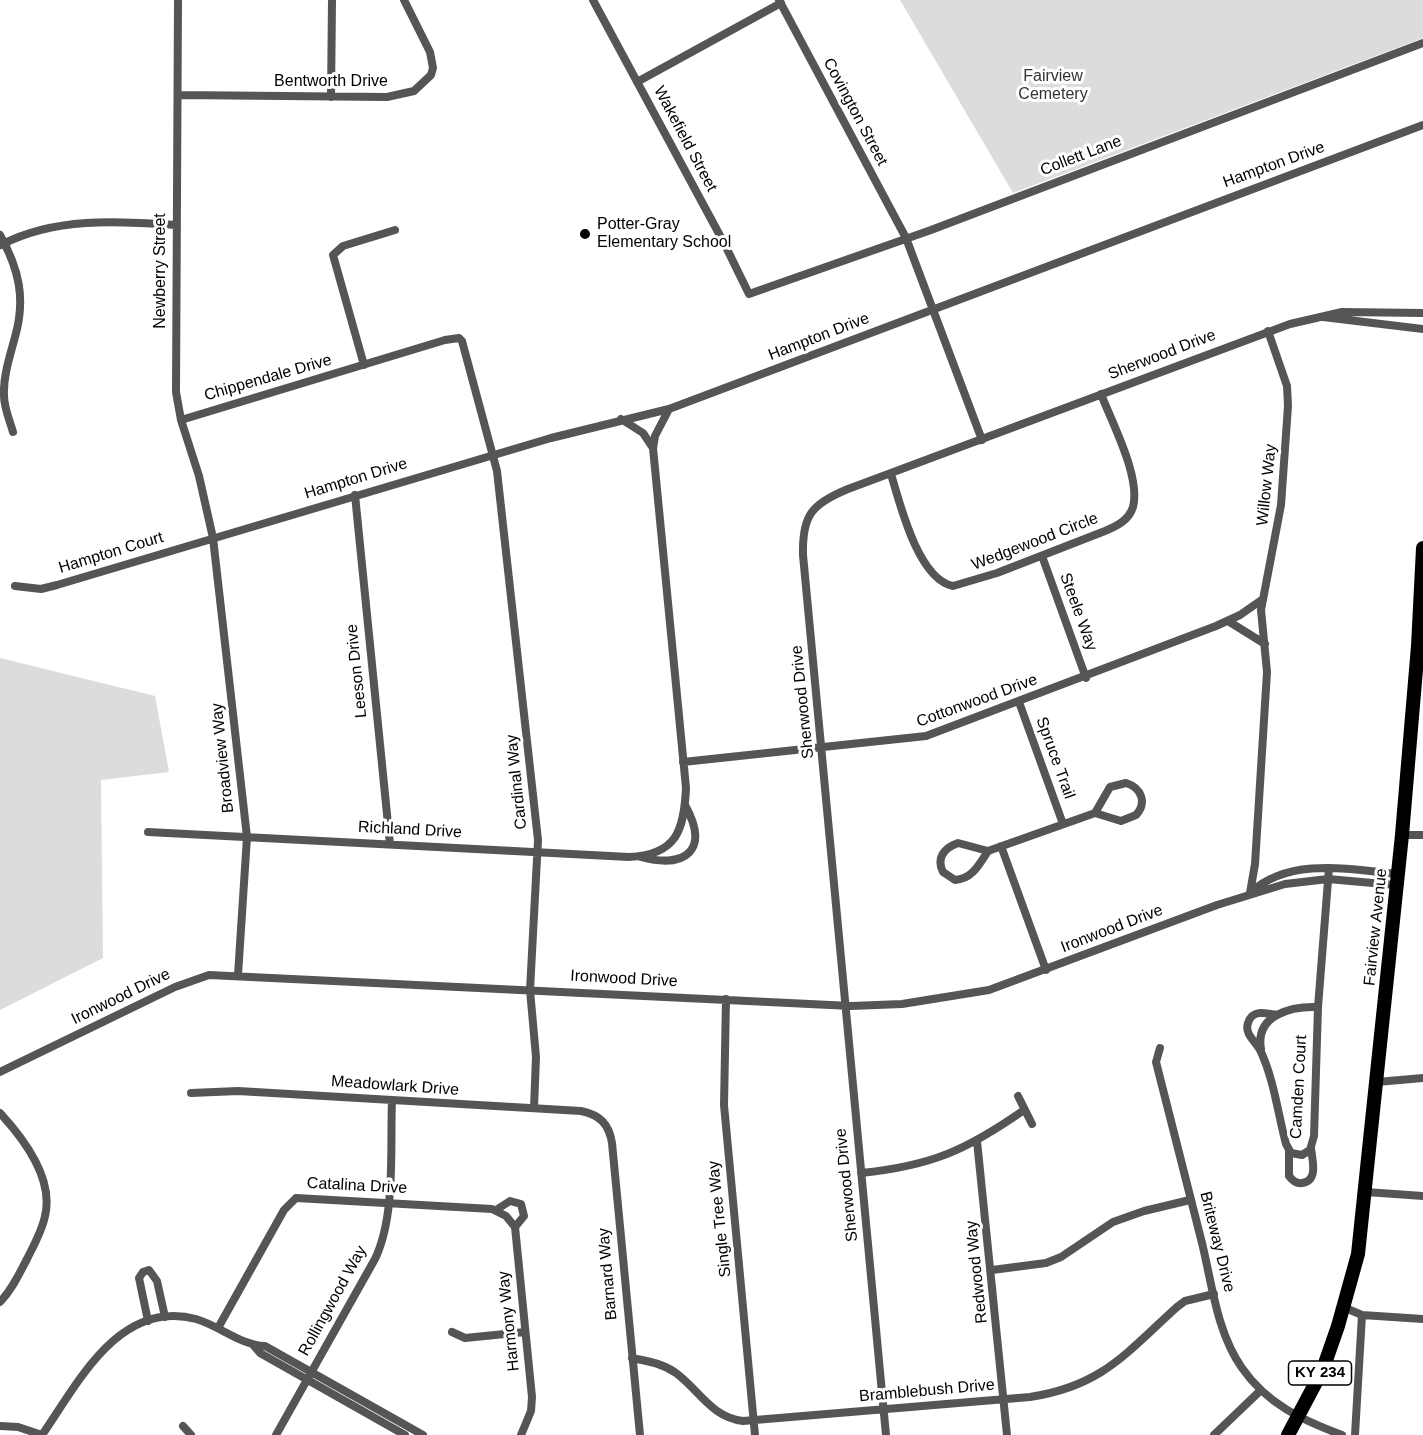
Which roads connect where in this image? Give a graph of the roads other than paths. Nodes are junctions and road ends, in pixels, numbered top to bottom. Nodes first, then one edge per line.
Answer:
1 (178, 0) edge
2 (332, 0) edge
3 (404, 0) edge
4 (593, 0) edge
5 (780, 2) edge
6 (1423, 43) edge
7 (637, 82) junction
8 (178, 94) junction
9 (332, 97) junction
10 (1423, 126) edge
11 (176, 225) junction
12 (395, 230) dead end
13 (906, 238) junction
14 (2, 241) edge
15 (749, 294) joint
16 (933, 308) junction
17 (1423, 313) edge
18 (1320, 316) junction
19 (1423, 329) edge
20 (1268, 331) junction
21 (364, 365) junction
22 (1101, 394) junction
23 (669, 409) junction
24 (621, 419) junction
25 (181, 420) junction
26 (13, 432) dead end
27 (982, 440) junction
28 (653, 448) junction
29 (494, 455) junction
30 (891, 474) junction
31 (355, 495) junction
32 (213, 538) junction
33 (1423, 548) edge
34 (1042, 556) junction
35 (15, 586) dead end
36 (1263, 599) junction
37 (1228, 621) junction
38 (1265, 644) junction
39 (1421, 646) edge
40 (1086, 678) junction
41 (1019, 702) junction
42 (822, 749) junction
43 (683, 762) junction
44 (685, 805) junction
45 (1095, 813) junction
46 (1063, 824) junction
47 (148, 832) dead end
48 (1402, 835) junction
49 (1423, 835) edge
50 (247, 837) junction
51 (390, 844) junction
52 (1001, 846) junction
53 (988, 851) junction
54 (538, 852) junction
55 (639, 856) junction
56 (1329, 868) junction
57 (1328, 879) junction
58 (1396, 880) junction
59 (1250, 893) junction
60 (1046, 970) junction
61 (238, 975) junction
62 (530, 990) junction
63 (726, 999) junction
64 (844, 1005) junction
65 (1318, 1007) junction
66 (1277, 1015) junction
67 (1160, 1048) dead end
68 (1261, 1052) junction
69 (0, 1072) edge
70 (1423, 1078) edge
71 (1377, 1082) junction
72 (191, 1094) dead end
73 (1018, 1096) dead end
74 (392, 1100) junction
75 (534, 1108) junction
76 (1024, 1110) junction
77 (0, 1113) edge
78 (596, 1116) joint
79 (1032, 1124) dead end
80 (977, 1141) junction
81 (1311, 1148) junction
82 (1289, 1150) junction
83 (861, 1173) junction
84 (1366, 1192) junction
85 (1423, 1196) edge
86 (1190, 1200) junction
87 (388, 1203) junction
88 (496, 1210) junction
89 (515, 1227) junction
90 (992, 1270) junction
91 (1214, 1294) junction
92 (0, 1302) edge
93 (1343, 1307) junction
94 (1362, 1315) junction
95 (165, 1317) junction
96 (1423, 1319) edge
97 (148, 1321) junction
98 (218, 1328) junction
99 (452, 1332) dead end
100 (525, 1332) junction
101 (632, 1358) junction
102 (309, 1376) junction
103 (1261, 1390) junction
104 (1005, 1399) junction
105 (884, 1410) junction
106 (1298, 1418) junction
107 (754, 1420) junction
108 (0, 1426) edge
109 (183, 1426) dead end
110 (42, 1435) edge
111 (191, 1435) edge
112 (276, 1435) edge
113 (405, 1435) edge
114 (423, 1435) edge
115 (521, 1435) edge
116 (640, 1435) edge
117 (756, 1435) edge
118 (886, 1435) edge
119 (1007, 1435) edge
120 (1214, 1435) edge
121 (1288, 1435) edge
122 (1342, 1435) edge
123 (1355, 1435) edge

1 - 8 street, Newberry Street
2 - 9 street
3 - 9 street, Bentworth Drive
4 - 7 street, Wakefield Street
5 - 7 street
5 - 13 street, Covington Street
6 - 13 street, Collett Lane
7 - 15 street, Wakefield Street
8 - 9 street, Bentworth Drive
8 - 11 street, Newberry Street
10 - 16 street, Hampton Drive
11 - 14 street
11 - 25 street, Newberry Street
12 - 21 street
13 - 15 street, Collett Lane
13 - 16 street, Covington Street
14 - 26 street
16 - 23 street, Hampton Drive
16 - 27 street, Covington Street
17 - 18 street, Sherwood Drive
18 - 19 street, Sherwood Drive
18 - 20 street, Sherwood Drive
20 - 22 street, Sherwood Drive
20 - 36 street, Willow Way
21 - 25 street, Chippendale Drive
21 - 29 street, Chippendale Drive
22 - 27 street, Sherwood Drive
22 - 34 street, Wedgewood Circle
23 - 24 street, Hampton Drive
23 - 28 street
24 - 28 street
24 - 29 street, Hampton Drive
25 - 32 street, Newberry Street
27 - 30 street, Sherwood Drive
28 - 43 street
29 - 31 street, Hampton Drive
29 - 54 street, Cardinal Way
30 - 34 street, Wedgewood Circle
30 - 42 street, Sherwood Drive
31 - 32 street, Hampton Drive
31 - 51 street, Leeson Drive
32 - 35 street, Hampton Court
32 - 50 street, Broadview Way
33 - 39 main road, Fairview Avenue / KY 234
34 - 40 street, Steele Way
36 - 37 street, Cottonwood Drive
36 - 38 street, Willow Way
37 - 38 street
37 - 40 street, Cottonwood Drive
38 - 59 street, Willow Way
39 - 48 main road, Fairview Avenue / KY 234
40 - 41 street, Cottonwood Drive
41 - 42 street, Cottonwood Drive
41 - 46 street, Spruce Trail
42 - 43 street, Cottonwood Drive
42 - 64 street, Sherwood Drive
43 - 44 street
44 - 55 street, Richland Drive
44 - 55 street
45 - 45 street
45 - 46 street
46 - 52 street
47 - 50 street, Richland Drive
48 - 49 street
48 - 58 main road, Fairview Avenue / KY 234
50 - 51 street, Richland Drive
50 - 61 street, Broadview Way
51 - 54 street, Richland Drive
52 - 53 street
52 - 60 street
53 - 53 street
54 - 55 street, Richland Drive
54 - 62 street, Cardinal Way
56 - 57 street, Camden Court
56 - 58 street, Ironwood Drive
56 - 59 street, Ironwood Drive
57 - 58 street, Ironwood Drive
57 - 59 street, Ironwood Drive
57 - 65 street, Camden Court
58 - 71 main road, Fairview Avenue / KY 234
59 - 60 street, Ironwood Drive
60 - 64 street, Ironwood Drive
61 - 62 street, Ironwood Drive
61 - 69 street, Ironwood Drive
62 - 63 street, Ironwood Drive
62 - 75 street, Cardinal Way
63 - 64 street, Ironwood Drive
63 - 107 street, Single Tree Way
64 - 83 street, Sherwood Drive
65 - 66 street
65 - 81 street, Camden Court
66 - 68 street
66 - 68 street, Camden Court
67 - 86 street, Briteway Drive
68 - 82 street, Camden Court
70 - 71 street
71 - 84 main road, Fairview Avenue / KY 234
72 - 74 street, Meadowlark Drive
73 - 76 street
74 - 75 street, Meadowlark Drive
74 - 87 street, Rollingwood Way
75 - 78 street, Meadowlark Drive
76 - 79 street
76 - 80 street
77 - 92 street
78 - 101 street, Barnard Way
80 - 83 street
80 - 90 street, Redwood Way
81 - 82 street, Camden Court
81 - 82 street
83 - 105 street, Sherwood Drive
84 - 85 street
84 - 93 main road, Fairview Avenue / KY 234
86 - 90 street
86 - 91 street, Briteway Drive
87 - 88 street, Catalina Drive
87 - 98 street, Catalina Drive
87 - 102 street, Rollingwood Way
88 - 89 street
88 - 89 street, Catalina Drive
89 - 100 street, Harmony Way
90 - 104 street, Redwood Way
91 - 103 street, Briteway Drive
91 - 104 street, Bramblebush Drive
93 - 94 street
93 - 106 main road, KY 234
94 - 96 street
94 - 123 street
95 - 97 street
95 - 97 street
95 - 98 street
97 - 110 street
98 - 102 street
99 - 100 street
100 - 115 street, Harmony Way
101 - 107 street, Bramblebush Drive
101 - 116 street, Barnard Way
102 - 112 street, Rollingwood Way
102 - 113 street
102 - 114 street
103 - 106 street, Briteway Drive
103 - 120 street
104 - 105 street, Bramblebush Drive
104 - 119 street, Redwood Way
105 - 107 street, Bramblebush Drive
105 - 118 street, Sherwood Drive
106 - 121 main road, KY 234
106 - 122 street, Briteway Drive
107 - 117 street, Single Tree Way
108 - 110 street
109 - 111 street

